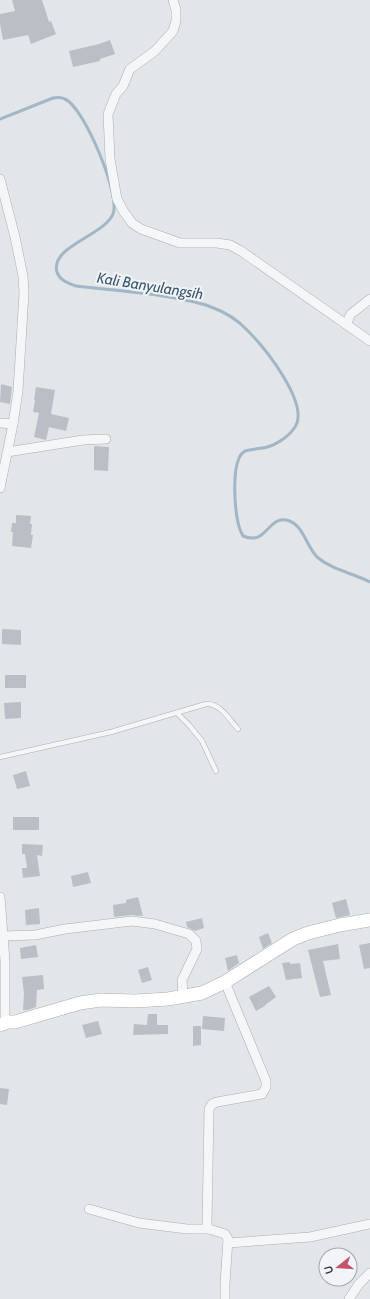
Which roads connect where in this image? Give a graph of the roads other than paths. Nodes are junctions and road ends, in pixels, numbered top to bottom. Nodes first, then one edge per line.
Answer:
1 (173, 0) edge
2 (0, 179) edge
3 (370, 298) edge
4 (346, 324) junction
5 (370, 341) edge
6 (0, 423) edge
7 (13, 424) junction
8 (106, 439) dead end
9 (7, 452) junction
10 (0, 488) edge
11 (177, 713) junction
12 (238, 729) dead end
13 (0, 757) edge
14 (216, 771) dead end
15 (0, 898) edge
16 (370, 920) edge
17 (3, 936) junction
18 (225, 982) junction
19 (183, 996) junction
20 (4, 1023) edge
21 (89, 1209) dead end
22 (370, 1224) edge
23 (208, 1229) junction
24 (228, 1243) junction
25 (370, 1273) edge
26 (225, 1299) edge
27 (349, 1299) edge

1 - 4 street
2 - 7 street
3 - 4 street
4 - 5 street
6 - 7 street
7 - 9 street
8 - 9 street
9 - 10 street
11 - 12 lane
11 - 13 lane
11 - 14 lane
15 - 17 street
16 - 18 street
17 - 19 street
17 - 20 street
18 - 19 street
18 - 23 street
19 - 20 street
21 - 23 street
22 - 24 street
23 - 24 street
24 - 26 street
25 - 27 street

